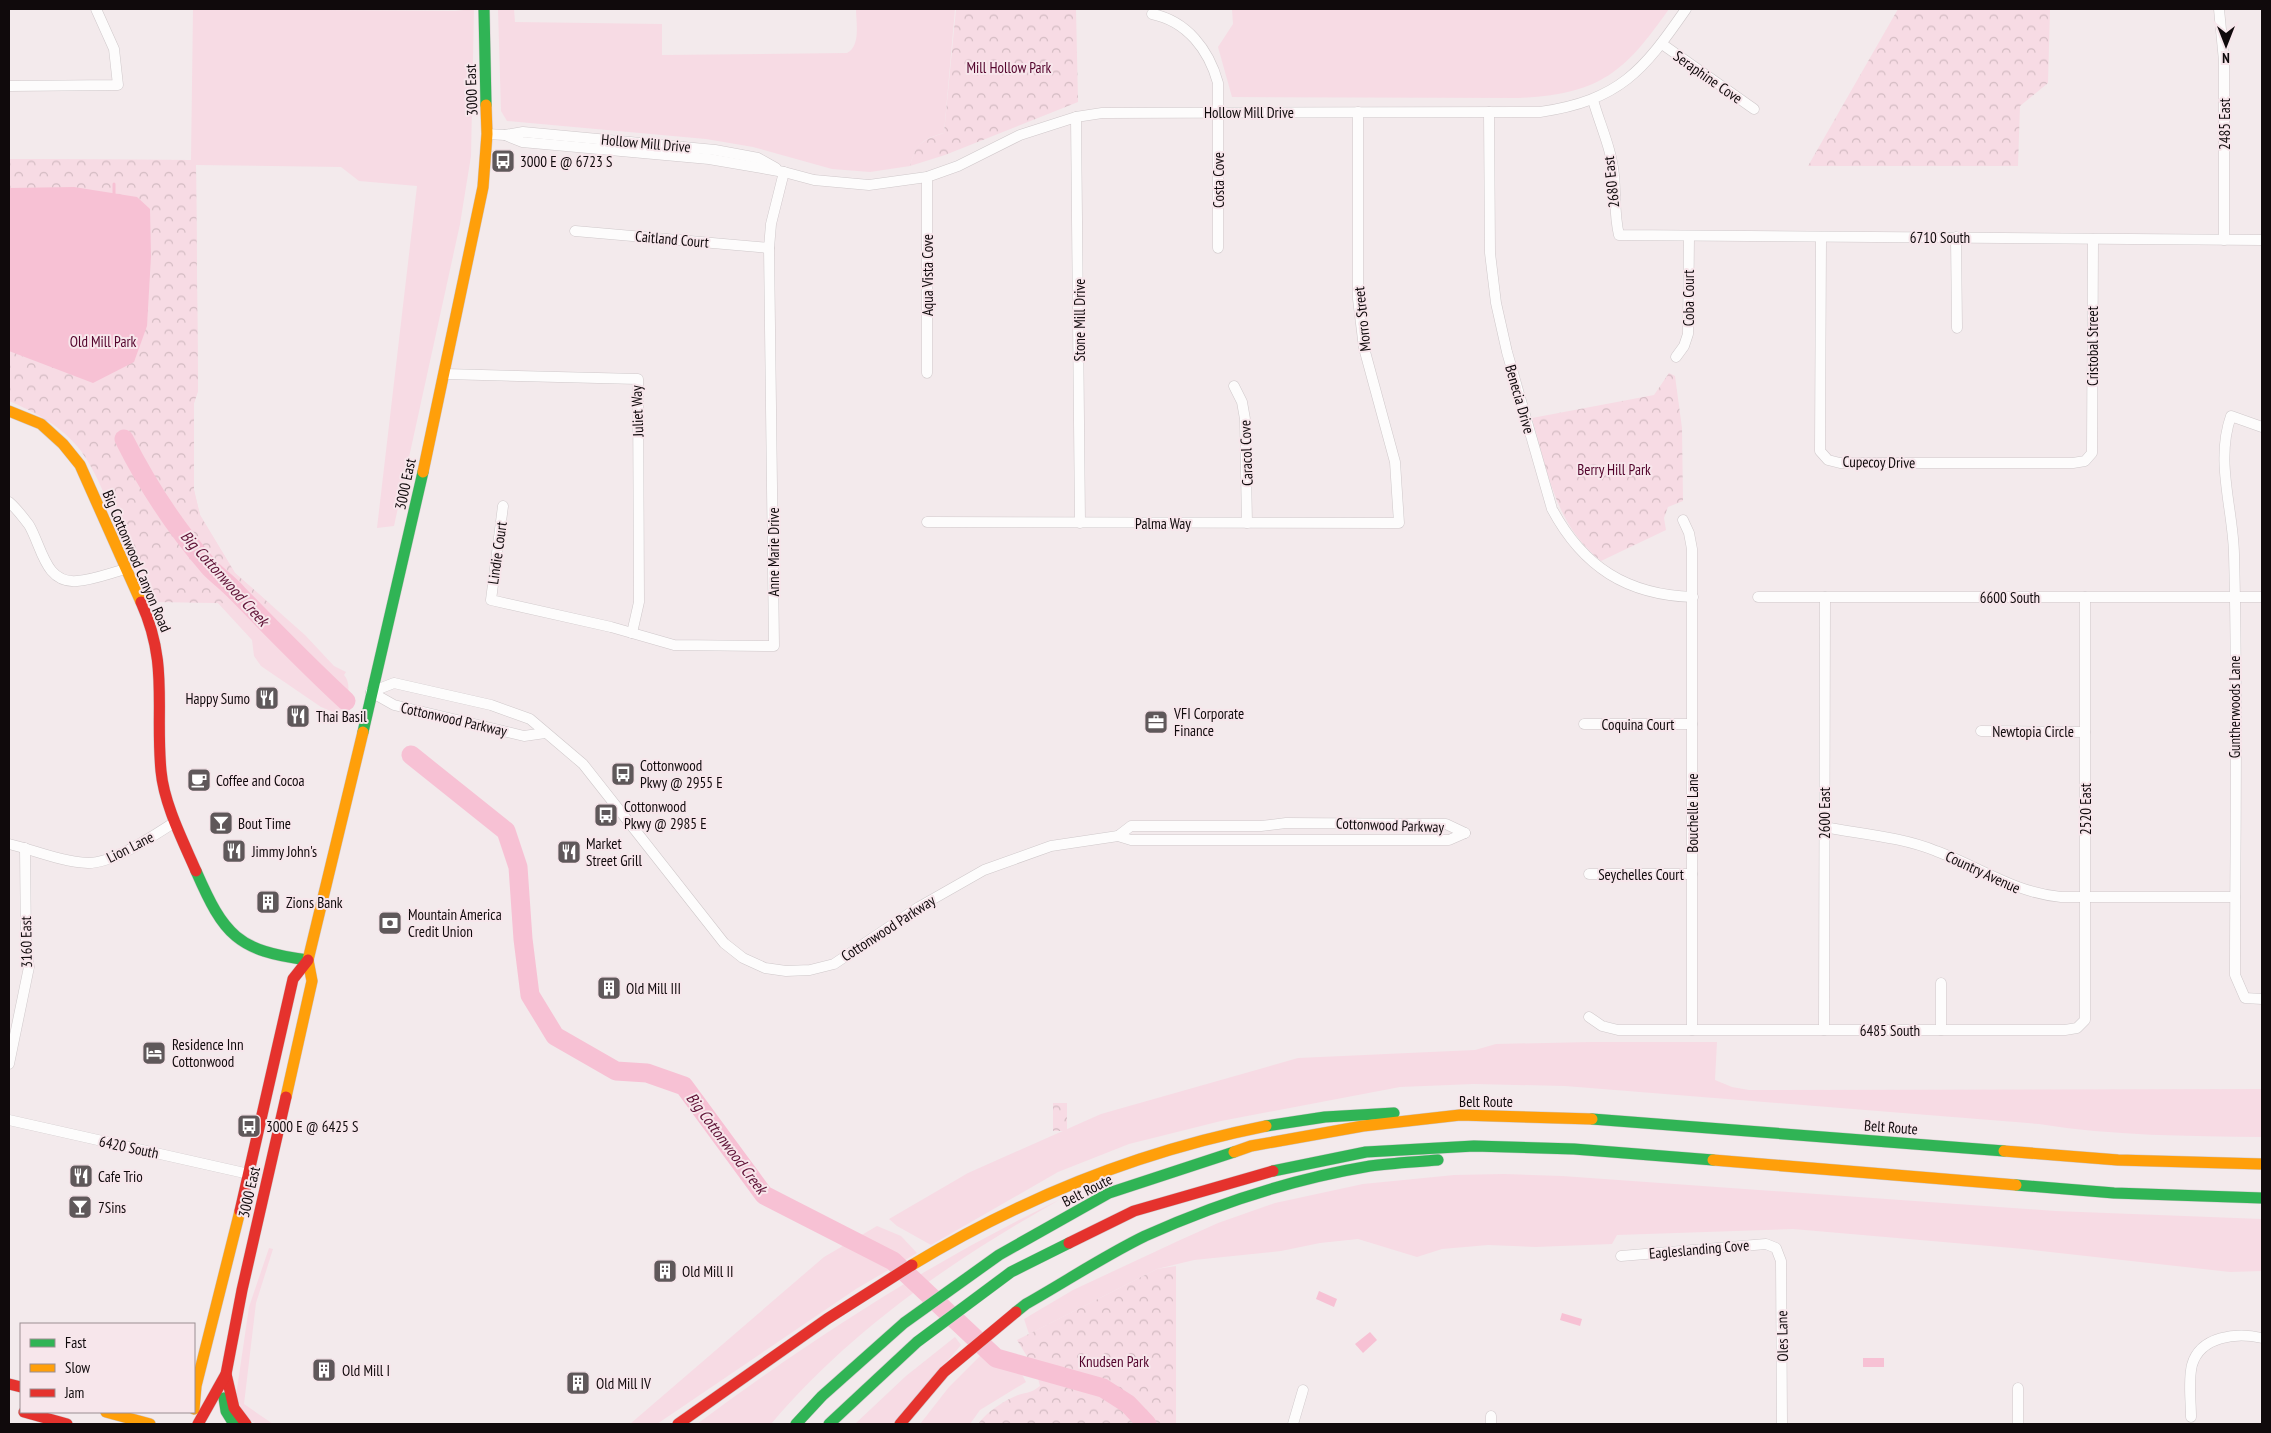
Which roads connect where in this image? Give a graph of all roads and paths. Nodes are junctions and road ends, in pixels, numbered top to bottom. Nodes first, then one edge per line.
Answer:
1 (96, 9) edge
2 (484, 9) edge
3 (1686, 9) edge
4 (2219, 9) edge
5 (1152, 14) dead end
6 (1662, 44) junction
7 (9, 86) edge
8 (1592, 100) junction
9 (1754, 109) dead end
10 (1218, 112) junction
11 (1358, 112) junction
12 (1489, 112) junction
13 (1076, 117) junction
14 (487, 134) junction
15 (784, 172) junction
16 (927, 177) junction
17 (575, 231) dead end
18 (1619, 235) joint
19 (1689, 237) junction
20 (1821, 237) junction
21 (1956, 237) junction
22 (2093, 239) junction
23 (2224, 240) junction
24 (2262, 240) edge
25 (769, 248) junction
26 (1218, 248) dead end
27 (1957, 328) dead end
28 (1676, 357) dead end
29 (927, 373) dead end
30 (445, 374) junction
31 (1234, 386) dead end
32 (9, 410) edge
33 (2262, 426) edge
34 (2092, 453) joint
35 (9, 502) edge
36 (503, 506) dead end
37 (1683, 520) dead end
38 (927, 522) dead end
39 (1080, 522) junction
40 (1247, 522) junction
41 (1399, 523) joint
42 (126, 569) junction
43 (1693, 597) junction
44 (1758, 597) dead end
45 (1825, 597) junction
46 (2085, 597) junction
47 (2234, 597) junction
48 (2262, 597) edge
49 (491, 600) joint
50 (632, 633) junction
51 (372, 692) junction
52 (1584, 724) dead end
53 (1692, 724) junction
54 (1981, 731) dead end
55 (2085, 732) junction
56 (545, 733) junction
57 (175, 822) junction
58 (1824, 827) junction
59 (1118, 836) junction
60 (9, 844) edge
61 (25, 848) junction
62 (1589, 874) dead end
63 (1692, 874) junction
64 (2085, 897) junction
65 (2235, 897) junction
66 (308, 960) junction
67 (1941, 983) dead end
68 (2262, 999) edge
69 (1589, 1018) dead end
70 (2085, 1020) joint
71 (1692, 1030) junction
72 (1824, 1030) junction
73 (1941, 1030) junction
74 (9, 1064) edge
75 (1460, 1115) junction
76 (9, 1120) edge
77 (1574, 1149) junction
78 (2262, 1164) edge
79 (249, 1174) junction
80 (2262, 1198) edge
81 (1776, 1248) joint
82 (1622, 1256) dead end
83 (2262, 1338) edge
84 (226, 1374) junction
85 (2018, 1388) dead end
86 (1303, 1390) dead end
87 (195, 1398) edge
88 (27, 1413) edge
89 (110, 1413) edge
90 (2191, 1417) dead end
91 (67, 1424) edge
92 (150, 1424) edge
93 (198, 1424) edge
94 (234, 1424) edge
95 (246, 1424) edge
96 (678, 1424) edge
97 (796, 1424) edge
98 (829, 1424) edge
99 (900, 1424) edge
100 (1294, 1424) edge
101 (1782, 1424) edge
102 (2018, 1424) edge

1 - 7 street
2 - 14 main road, 3000 East
3 - 6 street, Hollow Mill Drive
4 - 23 street, 2485 East
5 - 10 street, Costa Cove
6 - 8 street, Hollow Mill Drive
6 - 9 street, Seraphine Cove
8 - 12 street, Hollow Mill Drive
8 - 18 street, 2680 East
10 - 11 street, Hollow Mill Drive
10 - 13 street, Hollow Mill Drive
10 - 26 street, Costa Cove
11 - 12 street, Hollow Mill Drive
11 - 41 street, Morro Street
12 - 43 street, Benecia Drive
13 - 16 street, Hollow Mill Drive
13 - 39 street, Stone Mill Drive
14 - 15 street, Hollow Mill Drive
14 - 30 main road, 3000 East
15 - 16 street, Hollow Mill Drive
15 - 25 street, Anne Marie Drive
16 - 29 street, Aqua Vista Cove
17 - 25 street, Caitland Court
18 - 19 street, 6710 South
19 - 20 street, 6710 South
19 - 28 street, Coba Court
20 - 21 street, 6710 South
20 - 34 street, Cupecoy Drive
21 - 22 street, 6710 South
21 - 27 street
22 - 23 street, 6710 South
22 - 34 street, Cristobal Street
23 - 24 street, 6710 South
25 - 50 street, Anne Marie Drive
30 - 50 street, Juliet Way
30 - 51 main road, 3000 East
31 - 40 street, Caracol Cove
32 - 42 main road, Big Cottonwood Canyon Road
33 - 47 street, Guntherwoods Lane
35 - 42 street
36 - 49 street, Lindie Court
37 - 43 street, Bouchelle Lane
38 - 39 street, Palma Way
39 - 40 street, Palma Way
40 - 41 street, Palma Way
42 - 57 main road, Big Cottonwood Canyon Road
43 - 53 street, Bouchelle Lane
44 - 45 street, 6600 South
45 - 46 street, 6600 South
45 - 58 street, 2600 East
46 - 47 street, 6600 South
46 - 55 street, 2520 East
47 - 48 street, 6600 South
47 - 65 street, Guntherwoods Lane
49 - 50 street, Anne Marie Drive
51 - 56 street, Cottonwood Parkway
51 - 56 street, Cottonwood Parkway
51 - 66 main road, 3000 East
52 - 53 street, Coquina Court
53 - 63 street, Bouchelle Lane
54 - 55 street, Newtopia Circle
55 - 64 street, 2520 East
56 - 59 street, Cottonwood Parkway
57 - 61 street, Lion Lane
57 - 66 main road, Big Cottonwood Canyon Road
58 - 64 street, Country Avenue
58 - 72 street, 2600 East
59 - 59 street, Cottonwood Parkway
60 - 61 street, Lion Lane
61 - 74 street, 3160 East
62 - 63 street, Seychelles Court
63 - 71 street, Bouchelle Lane
64 - 65 street, Country Avenue
64 - 70 street, 2520 East
65 - 68 street, Guntherwoods Lane
66 - 79 main road, 3000 East
66 - 84 main road, 3000 East
67 - 73 street
69 - 71 street, 6485 South
70 - 73 street, 6485 South
71 - 72 street, 6485 South
72 - 73 street, 6485 South
75 - 78 main road, Belt Route
75 - 96 main road
75 - 97 main road, Belt Route
76 - 79 street, 6420 South
77 - 80 main road
77 - 98 main road
77 - 99 main road
79 - 87 main road, 3000 East
81 - 82 street, Eagleslanding Cove
81 - 101 street, Oles Lane
83 - 90 street
84 - 93 main road, 3000 East
84 - 94 main road
84 - 95 main road
85 - 102 street
86 - 100 street
88 - 91 main road
89 - 92 main road

